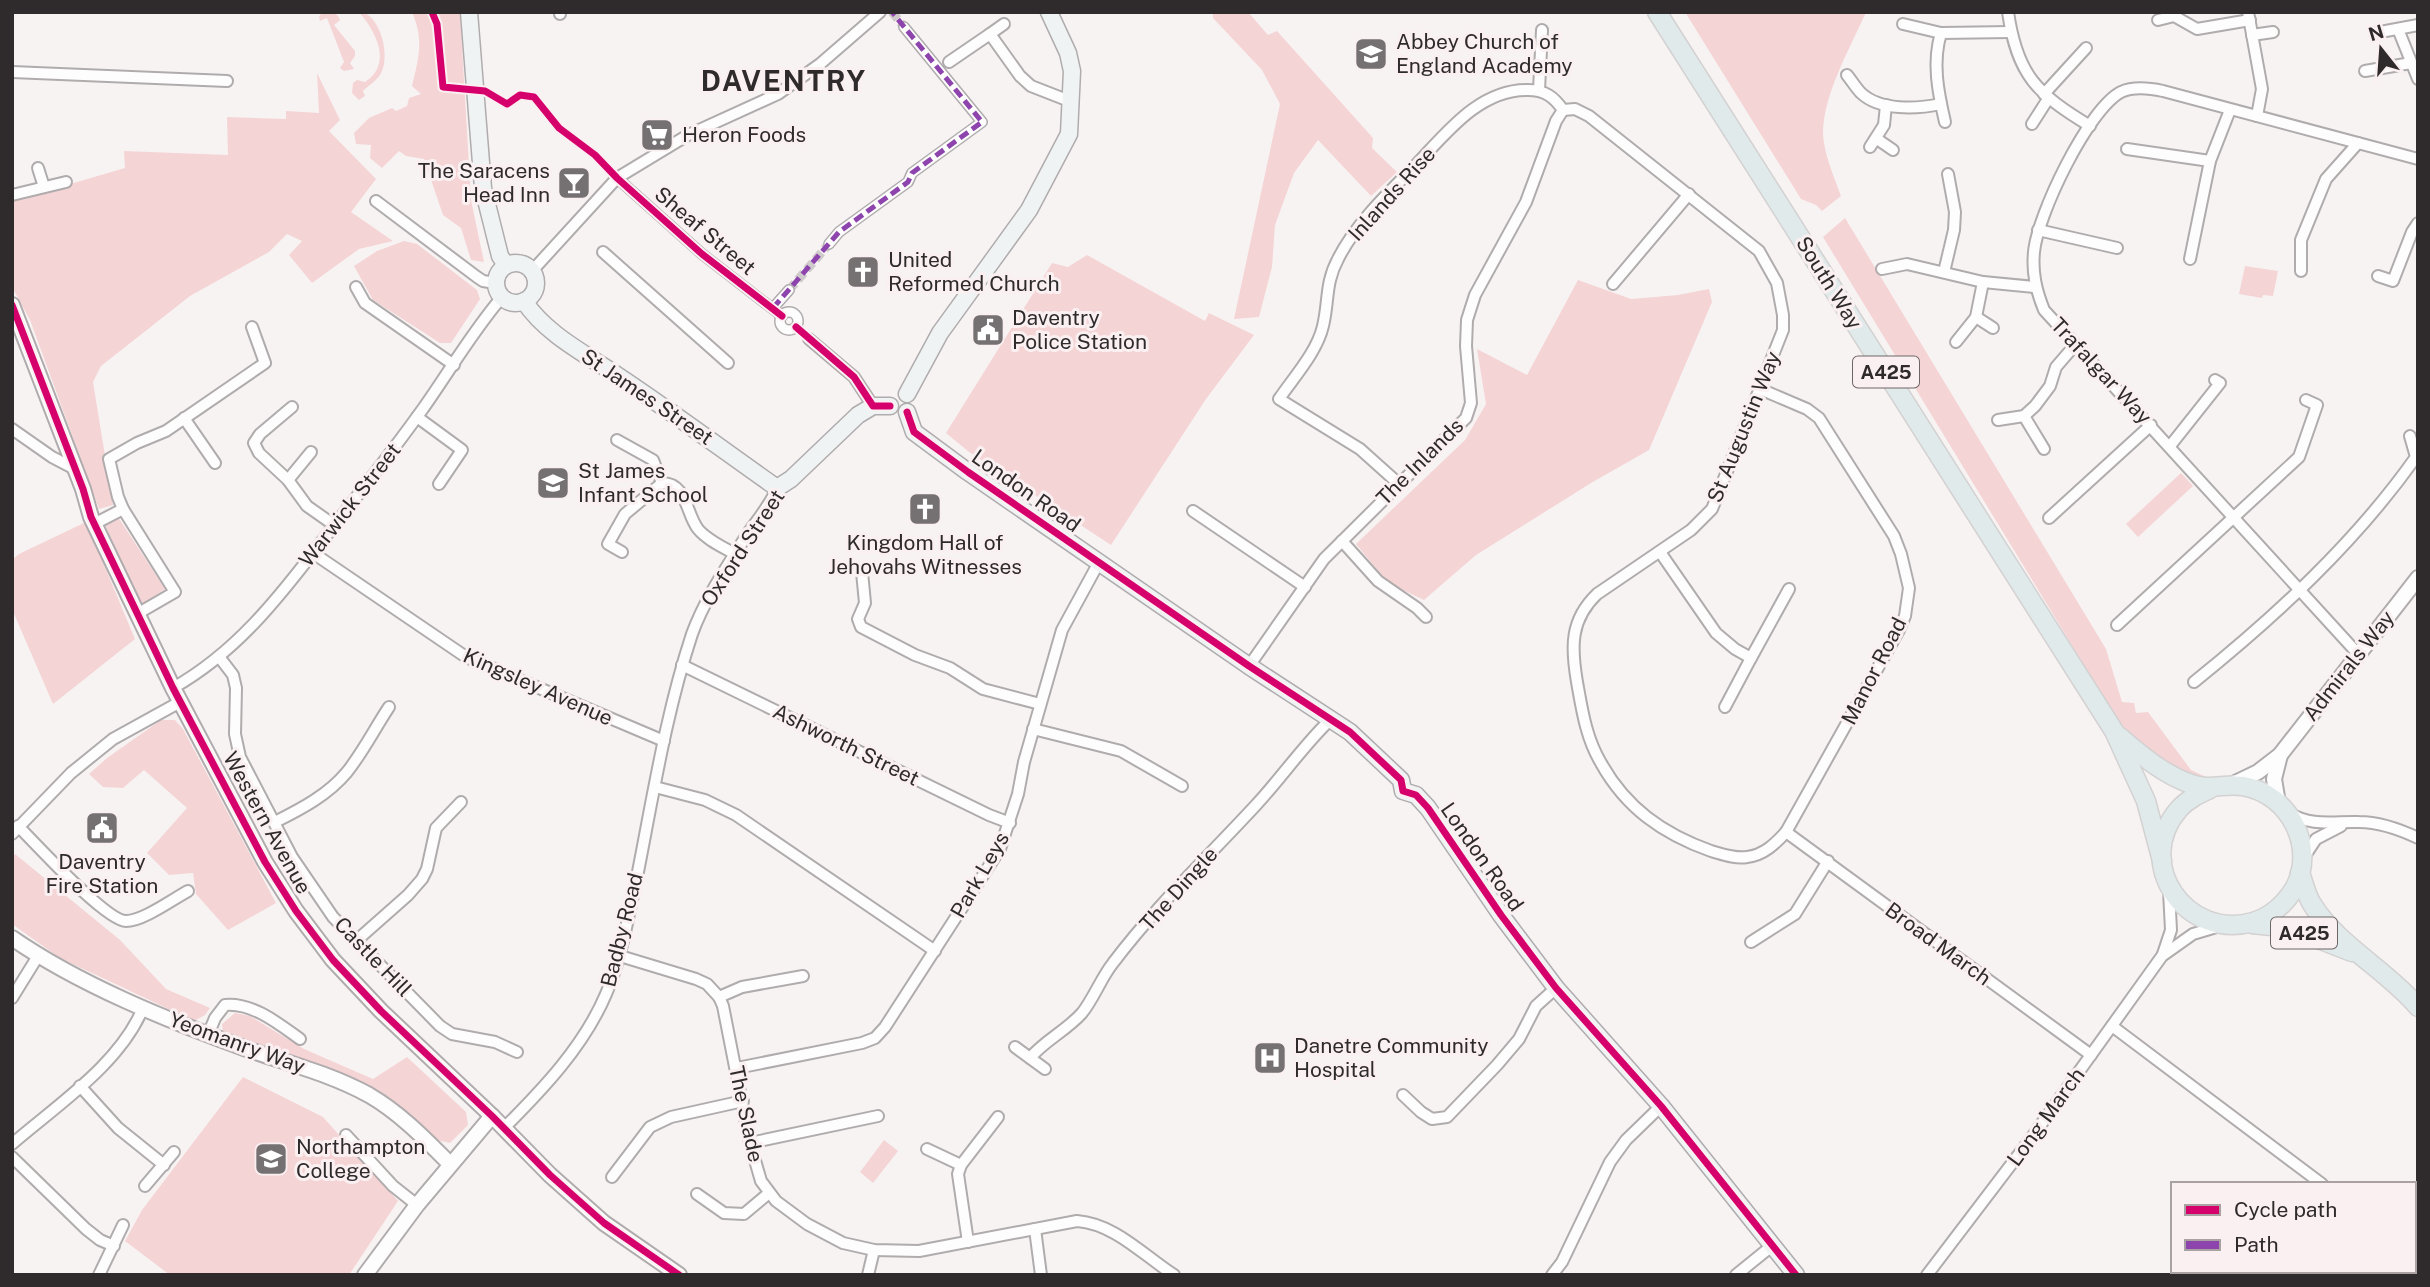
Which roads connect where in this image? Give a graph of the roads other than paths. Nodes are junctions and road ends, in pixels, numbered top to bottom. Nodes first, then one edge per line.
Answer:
1 (469, 12) edge
2 (880, 12) edge
3 (1049, 12) edge
4 (1657, 12) edge
5 (2008, 12) edge
6 (2249, 16) edge
7 (2158, 20) dead end
8 (1004, 24) dead end
9 (1903, 24) dead end
10 (2418, 25) edge
11 (904, 27) tunnel mouth
12 (2398, 29) junction
13 (1542, 30) dead end
14 (2011, 32) junction
15 (2273, 32) dead end
16 (1941, 33) junction
17 (2375, 33) dead end
18 (990, 34) junction
19 (2252, 35) junction
20 (2086, 48) dead end
21 (950, 62) dead end
22 (2411, 62) junction
23 (2365, 71) dead end
24 (12, 72) edge
25 (1847, 75) dead end
26 (2418, 79) edge
27 (227, 81) dead end
28 (1539, 90) junction
29 (2046, 96) junction
30 (1072, 103) junction
31 (1941, 104) junction
32 (1886, 105) junction
33 (1563, 110) junction
34 (2230, 110) junction
35 (2257, 116) junction
36 (1945, 122) dead end
37 (2032, 124) dead end
38 (2090, 126) junction
39 (2358, 143) junction
40 (2127, 149) dead end
41 (1893, 150) dead end
42 (2417, 157) edge
43 (2210, 162) junction
44 (38, 168) dead end
45 (1948, 174) dead end
46 (617, 178) junction
47 (66, 182) dead end
48 (44, 187) junction
49 (1689, 194) junction
50 (12, 195) edge
51 (376, 201) dead end
52 (2418, 223) edge
53 (2038, 230) junction
54 (829, 244) tunnel mouth
55 (2117, 248) dead end
56 (603, 252) dead end
57 (2190, 259) dead end
58 (506, 265) junction
59 (1882, 269) dead end
60 (532, 271) junction
61 (2301, 271) dead end
62 (1944, 272) junction
63 (2378, 276) dead end
64 (1983, 282) junction
65 (1613, 284) dead end
66 (356, 287) dead end
67 (2035, 287) junction
68 (499, 290) junction
69 (789, 290) tunnel mouth
70 (524, 301) junction
71 (12, 305) edge
72 (773, 308) junction
73 (1976, 317) junction
74 (252, 327) dead end
75 (1993, 328) dead end
76 (809, 339) joint
77 (1955, 342) dead end
78 (2075, 345) junction
79 (728, 363) dead end
80 (454, 365) junction
81 (2215, 380) dead end
82 (1760, 389) junction
83 (907, 394) junction
84 (2306, 400) dead end
85 (890, 406) junction
86 (292, 407) dead end
87 (873, 407) junction
88 (907, 412) junction
89 (2024, 416) junction
90 (417, 417) junction
91 (184, 418) junction
92 (1998, 420) dead end
93 (2151, 425) junction
94 (12, 429) edge
95 (2410, 436) dead end
96 (617, 440) dead end
97 (2170, 446) junction
98 (2044, 449) dead end
99 (311, 452) dead end
100 (215, 463) dead end
101 (75, 470) junction
102 (288, 480) junction
103 (662, 483) junction
104 (439, 484) dead end
105 (1399, 484) junction
106 (777, 488) junction
107 (124, 509) junction
108 (1193, 511) dead end
109 (2234, 517) junction
110 (2049, 518) dead end
111 (94, 524) junction
112 (334, 525) junction
113 (1342, 541) junction
114 (622, 552) dead end
115 (1660, 552) junction
116 (313, 554) junction
117 (735, 554) junction
118 (1098, 564) junction
119 (862, 572) dead end
120 (2418, 578) edge
121 (1305, 587) junction
122 (1789, 589) dead end
123 (2298, 590) junction
124 (137, 614) junction
125 (1426, 617) dead end
126 (2118, 625) dead end
127 (2359, 655) junction
128 (220, 657) junction
129 (1751, 658) junction
130 (682, 665) junction
131 (1249, 666) junction
132 (2194, 681) dead end
133 (173, 688) junction
134 (180, 702) junction
135 (1040, 704) junction
136 (389, 707) dead end
137 (1725, 707) dead end
138 (1328, 719) junction
139 (1033, 729) junction
140 (2114, 732) junction
141 (664, 741) junction
142 (2280, 755) junction
143 (2231, 785) junction
144 (1182, 786) dead end
145 (655, 787) junction
146 (2210, 789) junction
147 (461, 802) dead end
148 (2283, 807) junction
149 (2357, 821) junction
150 (275, 822) junction
151 (1010, 823) junction
152 (15, 830) edge
153 (1786, 832) junction
154 (2418, 838) edge
155 (1828, 861) junction
156 (2162, 861) junction
157 (2301, 867) junction
158 (2168, 884) junction
159 (188, 891) dead end
160 (2224, 925) junction
161 (2243, 925) junction
162 (12, 938) edge
163 (356, 941) junction
164 (1751, 942) dead end
165 (935, 951) junction
166 (38, 956) junction
167 (620, 956) junction
168 (2162, 956) junction
169 (2362, 957) junction
170 (803, 976) dead end
171 (1556, 988) junction
172 (719, 997) junction
173 (12, 998) edge
174 (2418, 1007) edge
175 (143, 1008) junction
176 (2112, 1026) junction
177 (208, 1035) junction
178 (300, 1039) dead end
179 (1015, 1047) dead end
180 (517, 1052) dead end
181 (2091, 1055) junction
182 (1030, 1058) junction
183 (737, 1068) junction
184 (1045, 1069) dead end
185 (80, 1086) junction
186 (1403, 1095) dead end
187 (743, 1101) junction
188 (1661, 1106) junction
189 (492, 1116) junction
190 (878, 1116) dead end
191 (998, 1117) dead end
192 (504, 1128) junction
193 (346, 1135) dead end
194 (750, 1143) junction
195 (12, 1144) edge
196 (927, 1149) dead end
197 (174, 1152) dead end
198 (12, 1157) edge
199 (450, 1164) junction
200 (164, 1165) junction
201 (961, 1165) junction
202 (612, 1177) dead end
203 (2319, 1182) edge
204 (145, 1186) dead end
205 (769, 1193) junction
206 (698, 1194) dead end
207 (417, 1205) junction
208 (123, 1225) dead end
209 (1035, 1228) junction
210 (968, 1242) junction
211 (1773, 1245) junction
212 (114, 1246) junction
213 (874, 1250) junction
214 (99, 1275) edge
215 (365, 1275) edge
216 (679, 1275) edge
217 (868, 1275) edge
218 (1041, 1275) edge
219 (1174, 1275) edge
220 (1552, 1275) edge
221 (1736, 1275) edge
222 (1796, 1275) edge
223 (1927, 1275) edge

1 - 58 main road
2 - 46 street
3 - 30 main road
4 - 140 main road, South Way / A425
5 - 14 street
6 - 7 street
6 - 19 street
8 - 18 street
9 - 16 street
10 - 12 street
11 - 54 street
12 - 17 street
12 - 22 street
13 - 28 street
14 - 16 street
14 - 29 street
15 - 19 street
16 - 31 street
18 - 21 street
18 - 30 street
19 - 35 street
20 - 29 street
22 - 23 street
22 - 26 street
24 - 27 street
25 - 32 street
28 - 33 street
28 - 105 street, Inlands Rise
29 - 37 street
29 - 38 street
30 - 83 main road
31 - 32 street
31 - 36 street
32 - 41 street
33 - 49 street
33 - 105 street, The Inlands
34 - 35 street, Trafalgar Way
34 - 38 street, Trafalgar Way
34 - 43 street
35 - 39 street, Trafalgar Way
38 - 53 street, Trafalgar Way
39 - 42 street, Trafalgar Way
39 - 61 street
40 - 43 street
43 - 57 street
44 - 48 street
45 - 62 street
46 - 60 street
46 - 72 street, Sheaf Street
47 - 48 street
48 - 50 street
49 - 65 street
49 - 82 street, St Augustin Way
51 - 68 street
52 - 63 street
53 - 55 street
53 - 67 street, Trafalgar Way
56 - 79 street
58 - 60 main road
58 - 68 main road
59 - 62 street
60 - 70 main road
62 - 64 street
64 - 67 street
64 - 73 street
66 - 80 street
67 - 78 street, Trafalgar Way
68 - 70 main road
68 - 80 street, Warwick Street
69 - 72 street
70 - 106 main road, St James Street
71 - 101 street, Western Avenue
72 - 76 street, Sheaf Street
73 - 75 street
73 - 77 street
74 - 91 street
76 - 87 street
78 - 89 street
78 - 93 street, Trafalgar Way
80 - 90 street, Warwick Street
81 - 97 street
82 - 115 street, St Augustin Way
82 - 153 street, Manor Road
83 - 85 main road
83 - 88 main road
84 - 109 street
85 - 87 main road
85 - 88 main road
86 - 102 street
87 - 106 main road, Oxford Street
88 - 118 main road, London Road
89 - 92 street
89 - 98 street
90 - 104 street
90 - 112 street, Warwick Street
91 - 100 street
91 - 107 street
93 - 97 street, Trafalgar Way
93 - 110 street
94 - 101 street
95 - 123 street
96 - 103 street
97 - 109 street, Trafalgar Way
99 - 102 street
101 - 111 street, Western Avenue
102 - 112 street
103 - 114 street
103 - 117 street
105 - 113 street, The Inlands
106 - 117 street, Oxford Street
107 - 111 street
107 - 124 street
108 - 121 street
109 - 123 street, Trafalgar Way
109 - 126 street
111 - 124 street, Western Avenue
112 - 116 street, Warwick Street
113 - 121 street, The Inlands
113 - 125 street
115 - 129 street
115 - 153 street, St Augustin Way
116 - 128 street, Warwick Street
116 - 141 street, Kingsley Avenue
117 - 130 street, Oxford Street
118 - 131 main road, London Road
118 - 135 street, Park Leys
119 - 135 street
120 - 127 street, Admirals Way
121 - 131 street, The Inlands
122 - 129 street
123 - 127 street, Trafalgar Way
123 - 132 street
124 - 133 street, Western Avenue
127 - 142 street, Admirals Way
128 - 133 street, Warwick Street
128 - 150 street, Castle Hill
129 - 137 street
130 - 141 street, Oxford Street
130 - 151 street, Ashworth Street
131 - 138 main road, London Road
133 - 134 street, Western Avenue
134 - 152 street
134 - 189 street, Western Avenue
135 - 139 street, Park Leys
136 - 150 street
138 - 171 main road, London Road
138 - 182 street, The Dingle
139 - 144 street
139 - 151 street, Park Leys
140 - 146 main road, South Way / A425
140 - 156 main road, South Way / A425
141 - 145 street, Badby Road
142 - 143 street, Admirals Way
142 - 148 street
143 - 146 main road
143 - 148 main road
145 - 165 street
145 - 167 street, Badby Road
146 - 156 main road
147 - 163 street
148 - 149 street
148 - 157 main road
149 - 154 street
149 - 157 street
150 - 163 street, Castle Hill
151 - 165 street, Park Leys
152 - 159 street
153 - 155 street, Broad March
155 - 164 street
155 - 181 street, Broad March
156 - 158 main road
157 - 161 main road
157 - 169 main road, A425
158 - 160 main road
158 - 168 street, Long March
160 - 161 main road
160 - 168 street, Long March
161 - 169 main road, A425
162 - 166 street, Yeomanry Way
163 - 180 street, Castle Hill
165 - 183 street, Park Leys
166 - 173 street
166 - 175 street, Yeomanry Way
167 - 172 street
167 - 192 street, Badby Road
168 - 176 street, Long March
169 - 174 main road, A425
170 - 172 street
171 - 186 street
171 - 188 main road, London Road
172 - 183 street, The Slade
175 - 177 street, Yeomanry Way
175 - 185 street
176 - 181 street, Long March
176 - 203 street
177 - 178 street
177 - 199 street, Yeomanry Way
179 - 182 street
181 - 223 street, Long March
182 - 184 street
183 - 187 street, The Slade
185 - 195 street
185 - 200 street
187 - 194 street, The Slade
187 - 202 street
188 - 211 main road, London Road
188 - 220 street
189 - 192 street, Western Avenue
189 - 199 street
190 - 194 street
191 - 201 street
192 - 216 street, Western Avenue
193 - 207 street
194 - 205 street, The Slade
196 - 201 street
197 - 200 street
198 - 212 street
199 - 207 street
200 - 204 street
201 - 210 street
205 - 206 street
205 - 213 street, The Slade
207 - 215 street
208 - 212 street
209 - 210 street, The Slade
209 - 218 street
209 - 219 street, The Slade
210 - 213 street, The Slade
211 - 221 street
211 - 222 main road, London Road
212 - 214 street
213 - 217 street

